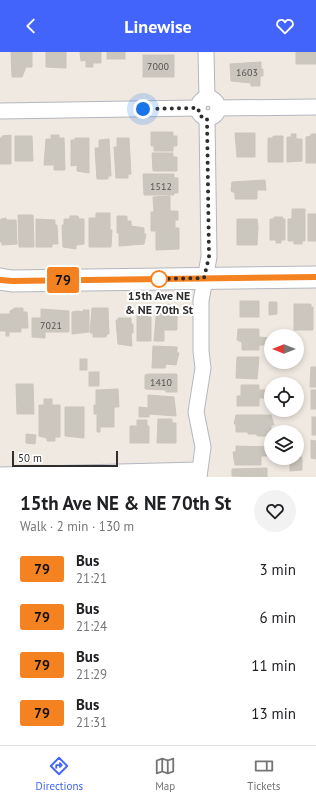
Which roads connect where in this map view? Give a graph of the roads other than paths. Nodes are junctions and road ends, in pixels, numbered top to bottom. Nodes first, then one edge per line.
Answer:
1 (206, 52) edge
2 (316, 107) edge
3 (208, 108) junction
4 (0, 111) edge
5 (316, 277) edge
6 (204, 278) junction
7 (0, 280) edge
8 (199, 473) edge
9 (0, 475) edge

1 - 3 street
2 - 3 street
3 - 4 street
3 - 6 street
5 - 6 main road
6 - 7 main road
6 - 8 street
8 - 9 street

